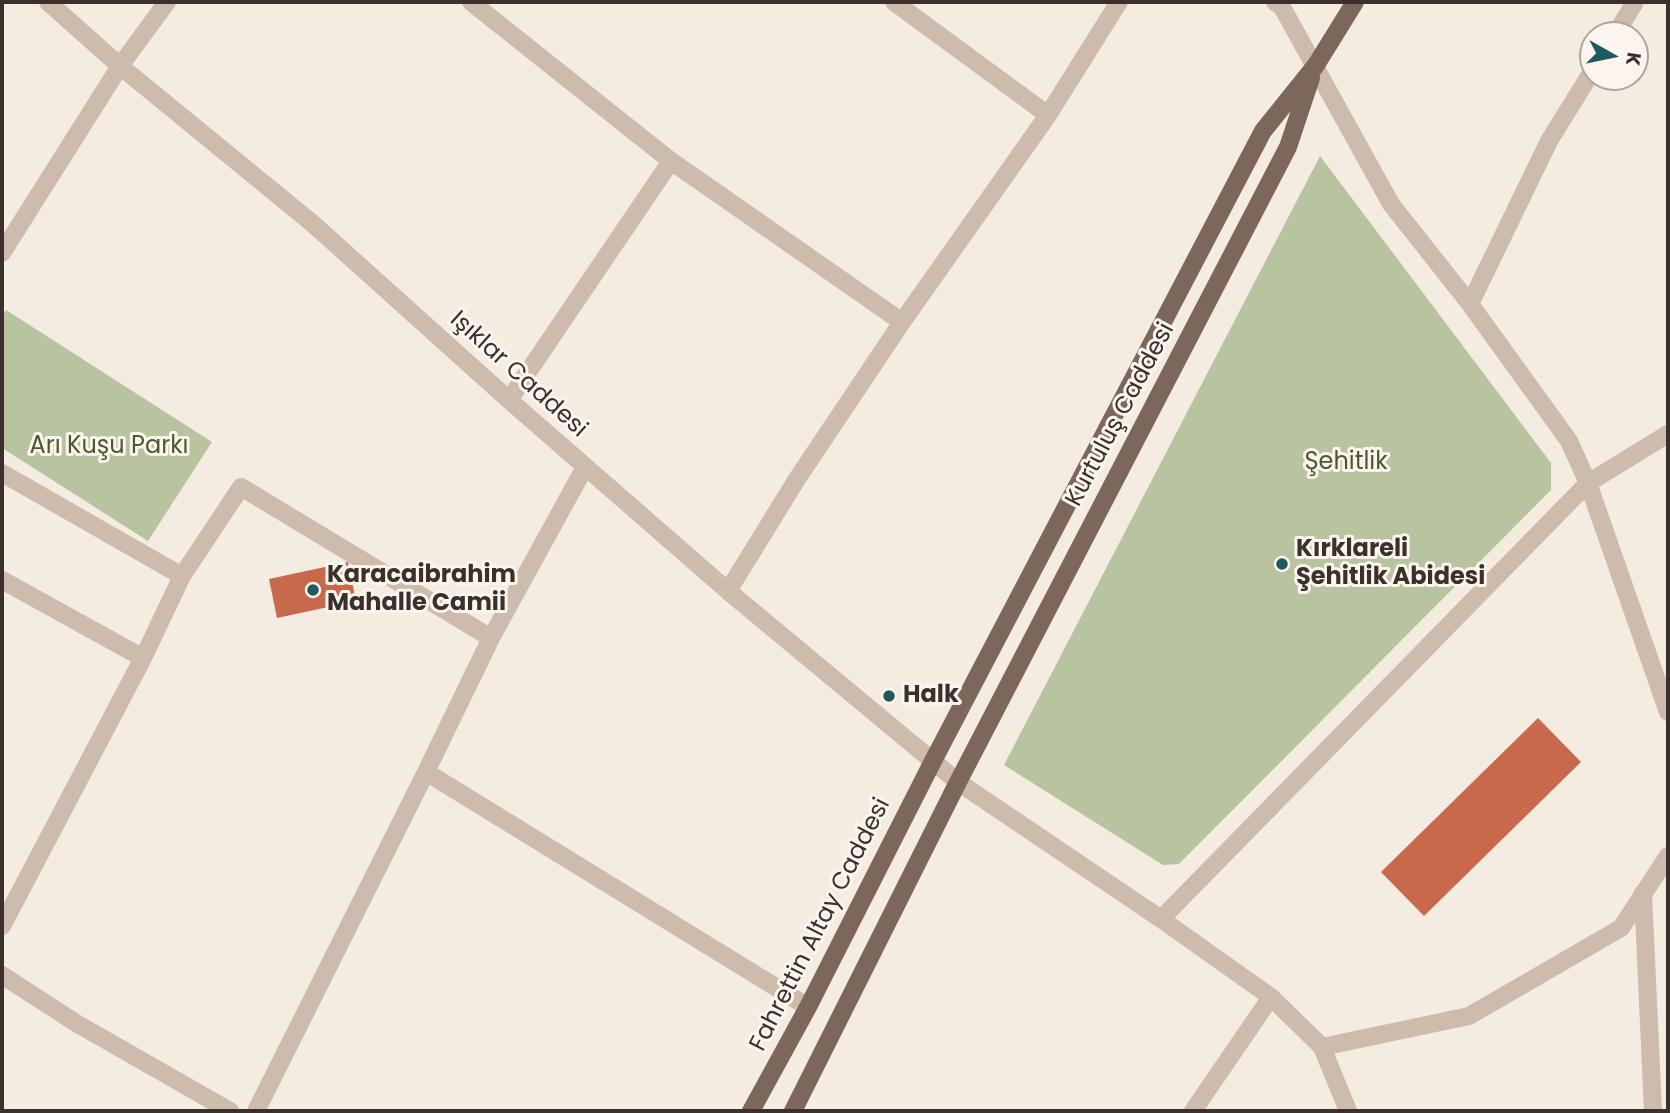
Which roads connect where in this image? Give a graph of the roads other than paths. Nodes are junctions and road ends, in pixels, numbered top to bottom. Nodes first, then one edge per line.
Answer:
1 (48, 2) edge
2 (167, 2) edge
3 (471, 2) edge
4 (894, 2) edge
5 (1119, 2) edge
6 (1275, 2) edge
7 (1355, 2) edge
8 (1635, 2) edge
9 (1623, 21) edge
10 (1316, 65) junction
11 (120, 66) junction
12 (1580, 91) edge
13 (1048, 115) junction
14 (671, 161) junction
15 (2, 253) edge
16 (1470, 304) junction
17 (902, 322) junction
18 (509, 400) junction
19 (1668, 434) edge
20 (585, 467) junction
21 (2, 473) edge
22 (1588, 483) junction
23 (182, 576) junction
24 (2, 580) edge
25 (729, 591) junction
26 (491, 638) junction
27 (143, 659) junction
28 (1668, 712) edge
29 (933, 761) junction
30 (426, 772) junction
31 (958, 782) junction
32 (1668, 856) edge
33 (1643, 894) junction
34 (1161, 919) junction
35 (2, 926) edge
36 (2, 975) edge
37 (1270, 997) junction
38 (808, 1007) junction
39 (1322, 1047) junction
40 (229, 1111) edge
41 (256, 1111) edge
42 (751, 1111) edge
43 (793, 1111) edge
44 (1194, 1111) edge
45 (1348, 1111) edge
46 (1653, 1111) edge

1 - 11 street, Işıklar Caddesi
2 - 11 street
3 - 14 street
4 - 13 street
5 - 13 street
6 - 10 street
7 - 10 main road, Kurtuluş Caddesi
8 - 9 street
10 - 16 street
10 - 29 main road, Kurtuluş Caddesi
10 - 31 main road, Kurtuluş Caddesi
11 - 15 street
11 - 18 street, Işıklar Caddesi
12 - 16 street
13 - 17 street
14 - 17 street
14 - 18 street
16 - 22 street
17 - 25 street
18 - 20 street, Işıklar Caddesi
19 - 22 street
20 - 25 street, Işıklar Caddesi
20 - 26 street
21 - 23 street
22 - 28 street
22 - 34 street
23 - 26 street
23 - 27 street
24 - 27 street
25 - 29 street, Işıklar Caddesi
26 - 30 street
27 - 35 street
29 - 31 street, Işıklar Caddesi
29 - 38 main road, Fahrettin Altay Caddesi
30 - 38 street
30 - 41 street
31 - 34 street, Işıklar Caddesi
31 - 43 main road
32 - 33 street
33 - 39 street
33 - 46 street
34 - 37 street, Işıklar Caddesi
36 - 40 street
37 - 39 street, Işıklar Caddesi
37 - 44 street
38 - 42 main road, Fahrettin Altay Caddesi
39 - 45 street

